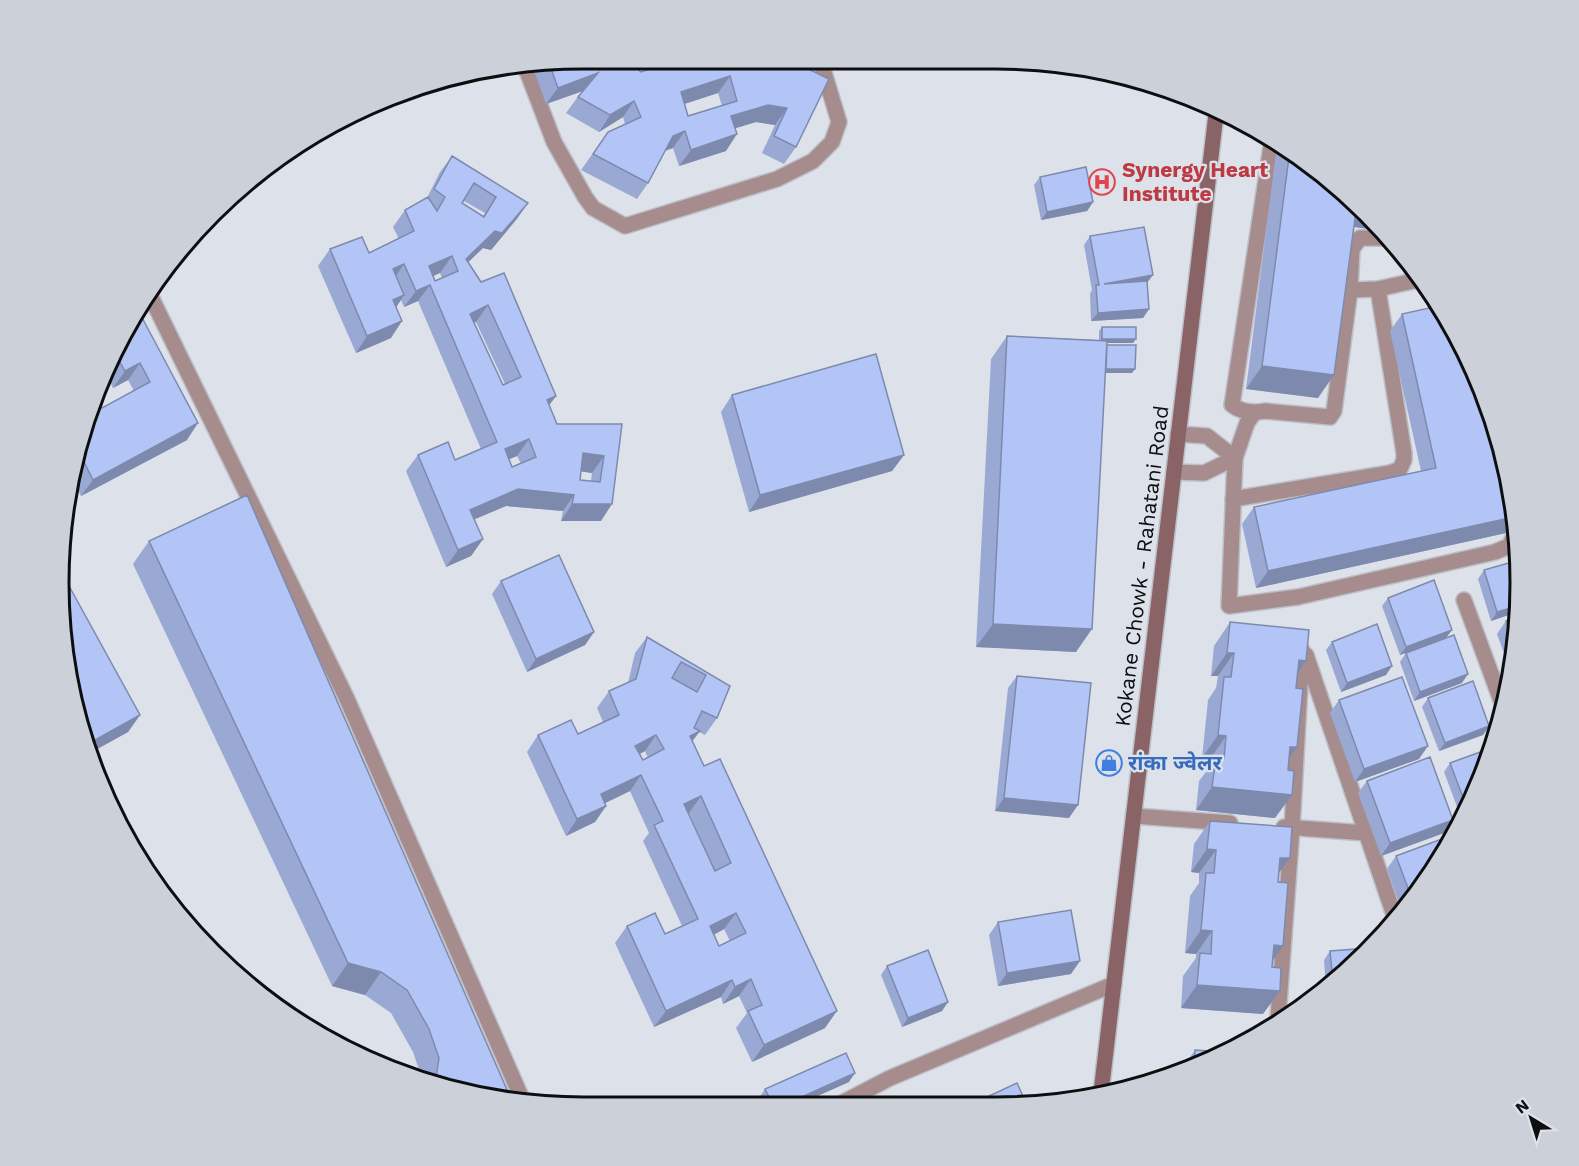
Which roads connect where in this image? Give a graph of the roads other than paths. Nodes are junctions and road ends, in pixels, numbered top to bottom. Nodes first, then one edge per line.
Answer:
1 (823, 69) edge
2 (527, 72) edge
3 (1215, 118) edge
4 (1271, 149) edge
5 (1376, 238) edge
6 (1412, 281) edge
7 (1378, 289) junction
8 (1350, 290) junction
9 (153, 302) edge
10 (1254, 413) junction
11 (1178, 434) junction
12 (1235, 458) junction
13 (1174, 472) junction
14 (1233, 499) junction
15 (1509, 546) edge
16 (1464, 600) dead end
17 (1498, 692) edge
18 (1134, 816) junction
19 (1246, 824) edge
20 (1269, 826) edge
21 (1293, 828) junction
22 (1366, 834) junction
23 (1392, 910) edge
24 (1114, 984) junction
25 (1278, 1012) edge
26 (1102, 1086) edge
27 (520, 1093) edge
28 (853, 1097) edge

1 - 2 street
3 - 11 street, Kokane Chowk - Rahatani Road
4 - 10 street
5 - 8 street
6 - 7 street
7 - 8 street
7 - 14 street
8 - 10 street
9 - 27 street
10 - 12 street
11 - 12 street
11 - 13 street, Kokane Chowk - Rahatani Road
12 - 13 street
12 - 14 street
13 - 18 street, Kokane Chowk - Rahatani Road
14 - 15 street
16 - 17 street
18 - 19 street
18 - 24 street, Kokane Chowk - Rahatani Road
20 - 21 street
21 - 22 street
21 - 22 street
21 - 25 street
22 - 23 street
24 - 26 street, Kokane Chowk - Rahatani Road
24 - 28 street

